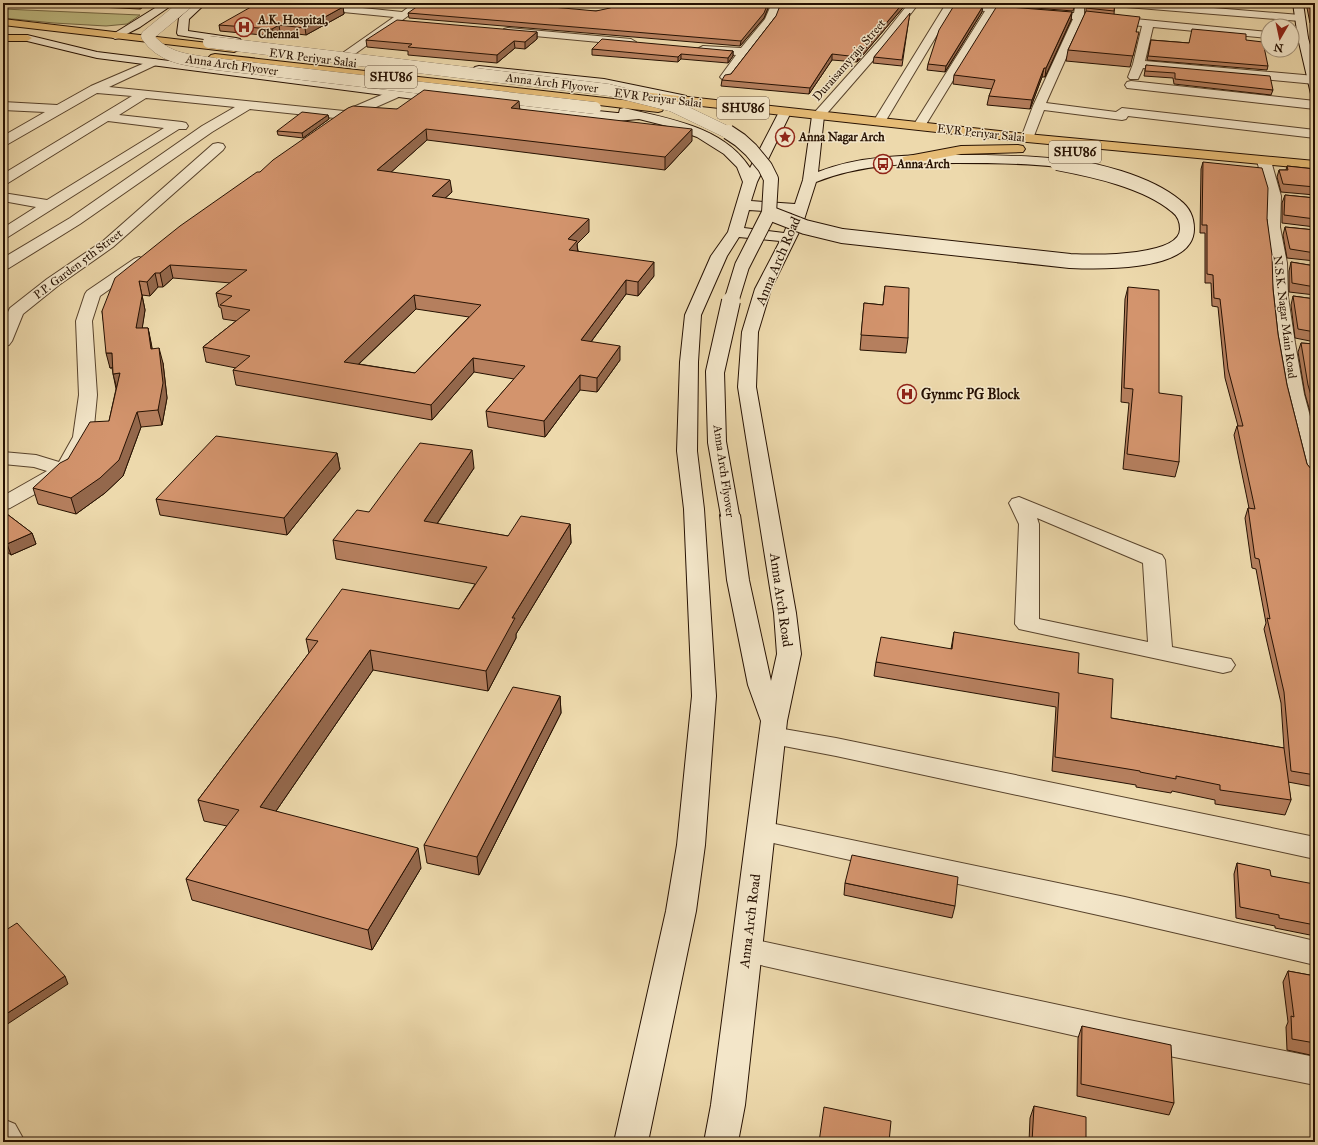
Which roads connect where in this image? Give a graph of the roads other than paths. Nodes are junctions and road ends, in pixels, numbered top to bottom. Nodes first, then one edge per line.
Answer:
1 (170, 3) edge
2 (187, 3) edge
3 (201, 3) edge
4 (282, 3) edge
5 (421, 3) edge
6 (777, 3) edge
7 (914, 3) edge
8 (933, 3) edge
9 (1081, 3) edge
10 (1114, 3) edge
11 (1298, 3) edge
12 (950, 4) edge
13 (993, 8) junction
14 (149, 16) junction
15 (184, 18) junction
16 (1079, 18) junction
17 (1299, 18) edge
18 (406, 19) junction
19 (3, 22) edge
20 (1148, 24) junction
21 (1260, 24) edge
22 (1315, 28) edge
23 (495, 30) edge
24 (1300, 30) edge
25 (182, 33) junction
26 (1300, 33) edge
27 (1260, 34) edge
28 (3, 35) edge
29 (115, 36) junction
30 (3, 38) edge
31 (27, 38) junction
32 (204, 40) junction
33 (172, 42) junction
34 (643, 43) edge
35 (690, 48) edge
36 (744, 52) junction
37 (348, 54) junction
38 (154, 62) junction
39 (1139, 64) junction
40 (726, 77) edge
41 (1315, 83) edge
42 (1130, 85) junction
43 (95, 89) junction
44 (144, 94) junction
45 (397, 94) junction
46 (3, 96) edge
47 (701, 103) junction
48 (248, 105) junction
49 (1315, 105) edge
50 (3, 106) edge
51 (1039, 106) junction
52 (60, 109) junction
53 (642, 111) junction
54 (345, 115) junction
55 (106, 117) junction
56 (782, 117) junction
57 (1122, 118) junction
58 (818, 121) junction
59 (879, 122) junction
60 (177, 125) junction
61 (919, 126) junction
62 (328, 128) edge
63 (207, 129) junction
64 (1315, 134) edge
65 (1027, 138) junction
66 (3, 141) edge
67 (218, 147) dead end
68 (1037, 148) junction
69 (908, 160) junction
70 (1315, 165) edge
71 (1266, 166) junction
72 (1315, 176) edge
73 (3, 180) edge
74 (810, 180) junction
75 (750, 182) junction
76 (3, 197) edge
77 (30, 202) junction
78 (50, 205) junction
79 (744, 205) junction
80 (800, 209) junction
81 (10, 212) dead end
82 (769, 213) junction
83 (735, 232) junction
84 (3, 234) edge
85 (789, 238) junction
86 (151, 254) edge
87 (3, 265) edge
88 (3, 341) edge
89 (1295, 394) junction
90 (1315, 396) edge
91 (1312, 450) edge
92 (3, 458) edge
93 (64, 470) junction
94 (1315, 473) edge
95 (3, 504) edge
96 (1161, 652) junction
97 (1223, 665) dead end
98 (773, 728) junction
99 (761, 831) junction
100 (1315, 848) edge
101 (747, 950) junction
102 (1315, 953) edge
103 (1315, 1071) edge
104 (3, 1135) edge
105 (8, 1142) edge
106 (631, 1142) edge
107 (721, 1142) edge

1 - 14 street
2 - 53 street, Anna Arch Flyover, bridge
3 - 15 street
4 - 18 street
5 - 18 street
6 - 36 street
7 - 58 street, Duraisamyraja Street
8 - 12 street
9 - 16 street
10 - 21 street
11 - 17 street
12 - 13 street
12 - 59 street
13 - 16 street
13 - 61 street
14 - 15 street
14 - 29 street
15 - 25 street
16 - 20 street
16 - 51 street
18 - 37 street
19 - 29 main road, EVR Periyar Salai / SHU86
20 - 27 street
20 - 39 street
22 - 24 street
23 - 34 street
25 - 32 street
25 - 32 street
26 - 41 street
28 - 31 main road, EVR Periyar Salai / SHU86
29 - 33 main road, EVR Periyar Salai / SHU86
30 - 31 main road
31 - 38 street
31 - 53 main road, EVR Periyar Salai / SHU86
32 - 33 main road
32 - 37 street
32 - 82 street, Anna Arch Flyover, bridge
33 - 47 main road, EVR Periyar Salai / SHU86
35 - 36 street
36 - 40 street
37 - 47 street
38 - 43 street
38 - 45 street
39 - 41 street
39 - 42 street
42 - 49 street
42 - 57 street
43 - 44 street
43 - 52 street
44 - 48 street
44 - 55 street
45 - 53 street
45 - 54 street
46 - 50 street
47 - 56 main road, EVR Periyar Salai / SHU86
48 - 54 street
48 - 63 street
50 - 52 street
51 - 57 street
51 - 65 street
52 - 66 street
53 - 56 main road, EVR Periyar Salai / SHU86
53 - 75 street
54 - 62 street
55 - 60 street
55 - 73 street
56 - 58 main road, EVR Periyar Salai / SHU86
56 - 75 street
57 - 64 street
58 - 59 main road, EVR Periyar Salai / SHU86
58 - 68 main road, EVR Periyar Salai / SHU86
58 - 74 street, Anna Arch Road
59 - 61 main road, EVR Periyar Salai / SHU86
60 - 63 street
60 - 78 street
61 - 65 main road, EVR Periyar Salai / SHU86
63 - 87 street
65 - 71 main road, EVR Periyar Salai / SHU86
67 - 88 street, P.P. Garden 5th Street
68 - 69 main road
68 - 71 main road, EVR Periyar Salai / SHU86
69 - 74 street
69 - 82 street, bridge
70 - 71 main road, EVR Periyar Salai / SHU86
71 - 72 main road, EVR Periyar Salai / SHU86
71 - 89 street, N.S.K. Nagar Main Road
74 - 80 street, Anna Arch Road
75 - 79 street
76 - 77 street
77 - 78 street
77 - 81 street
78 - 84 street
79 - 80 street
79 - 83 street
80 - 85 street, Anna Arch Road
82 - 98 street, Anna Arch Flyover, bridge
83 - 85 street
83 - 106 street
85 - 98 street, Anna Arch Road
86 - 93 street
89 - 90 street
89 - 91 street, N.S.K. Nagar Main Road
91 - 94 street, N.S.K. Nagar Main Road
92 - 93 street
93 - 95 street
96 - 96 street
96 - 97 street
98 - 99 street, Anna Arch Road
98 - 100 street
99 - 101 street, Anna Arch Road
99 - 102 street
101 - 103 street
101 - 107 street, Anna Arch Road
104 - 105 street

